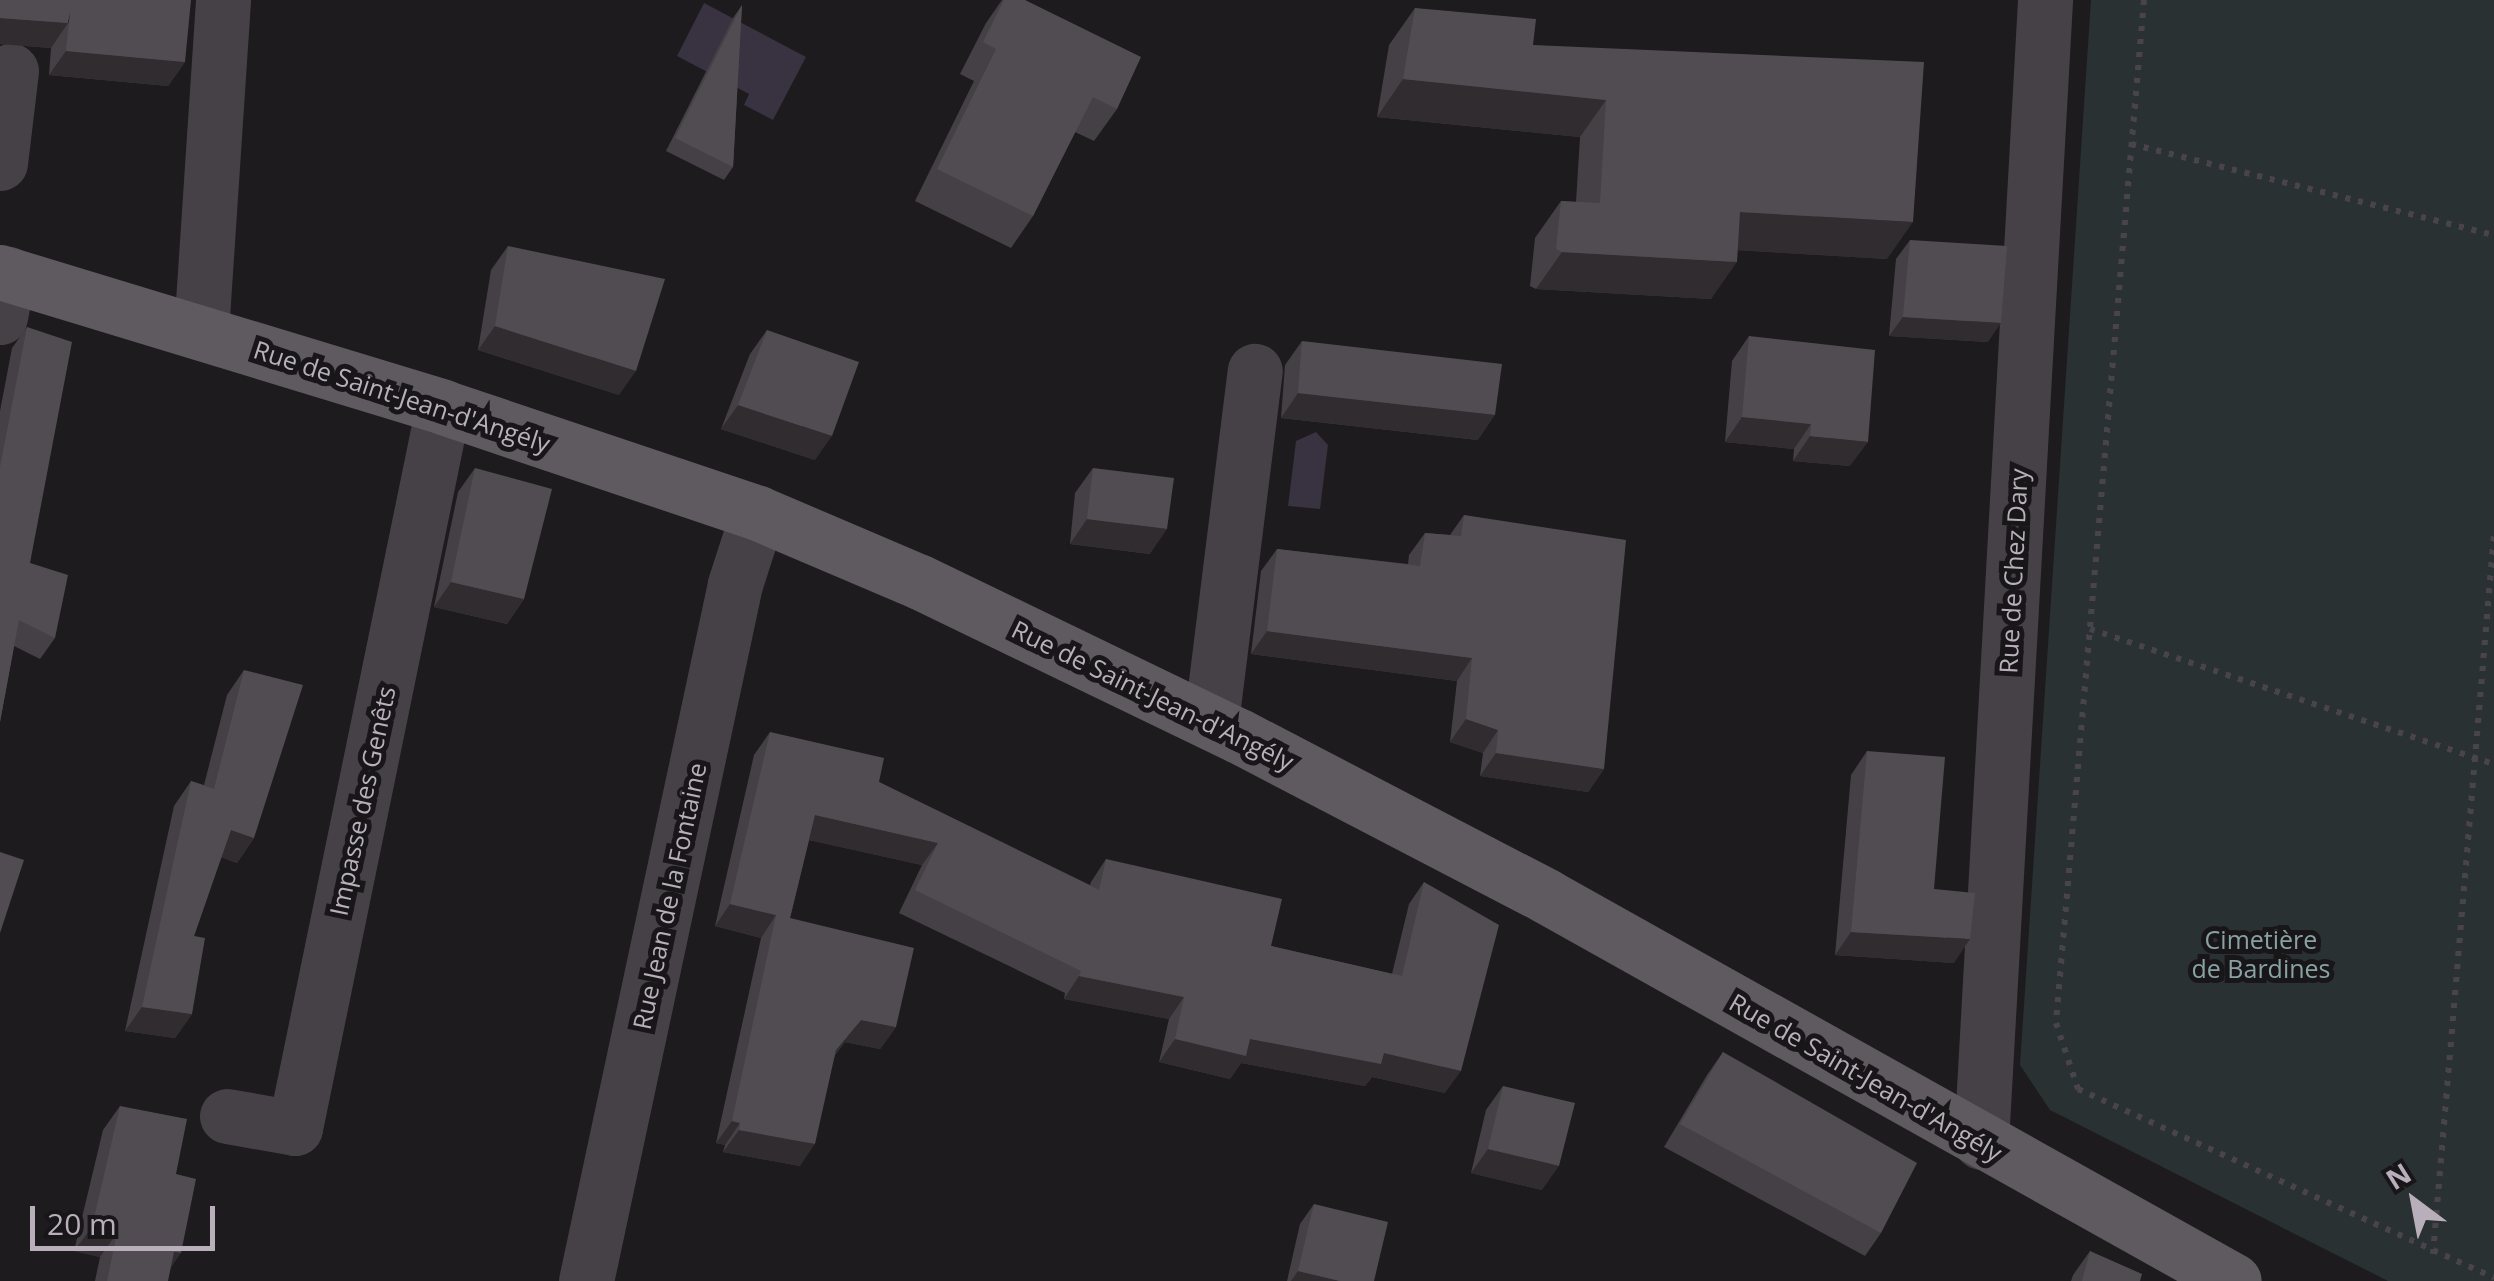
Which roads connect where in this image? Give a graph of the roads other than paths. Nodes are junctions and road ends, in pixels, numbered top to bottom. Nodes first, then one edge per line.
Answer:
1 (222, 0) edge
2 (2045, 0) edge
3 (11, 70) dead end
4 (0, 163) edge
5 (3, 288) edge
6 (200, 332) junction
7 (1255, 370) dead end
8 (443, 407) junction
9 (758, 513) junction
10 (1210, 722) junction
11 (228, 1116) dead end
12 (1981, 1142) junction
13 (586, 1281) edge
14 (2234, 1281) edge

1 - 6 street
2 - 12 street, Rue de Chez Dary
3 - 4 street
5 - 6 main road, Rue de Saint-Jean-d'Angély
6 - 8 main road, Rue de Saint-Jean-d'Angély
7 - 10 street
8 - 9 main road, Rue de Saint-Jean-d'Angély
8 - 11 street, Impasse des Genêts
9 - 10 main road, Rue de Saint-Jean-d'Angély
9 - 13 street, Rue Jean de la Fontaine
10 - 12 main road, Rue de Saint-Jean-d'Angély
12 - 14 main road, Rue de Saint-Jean-d'Angély

